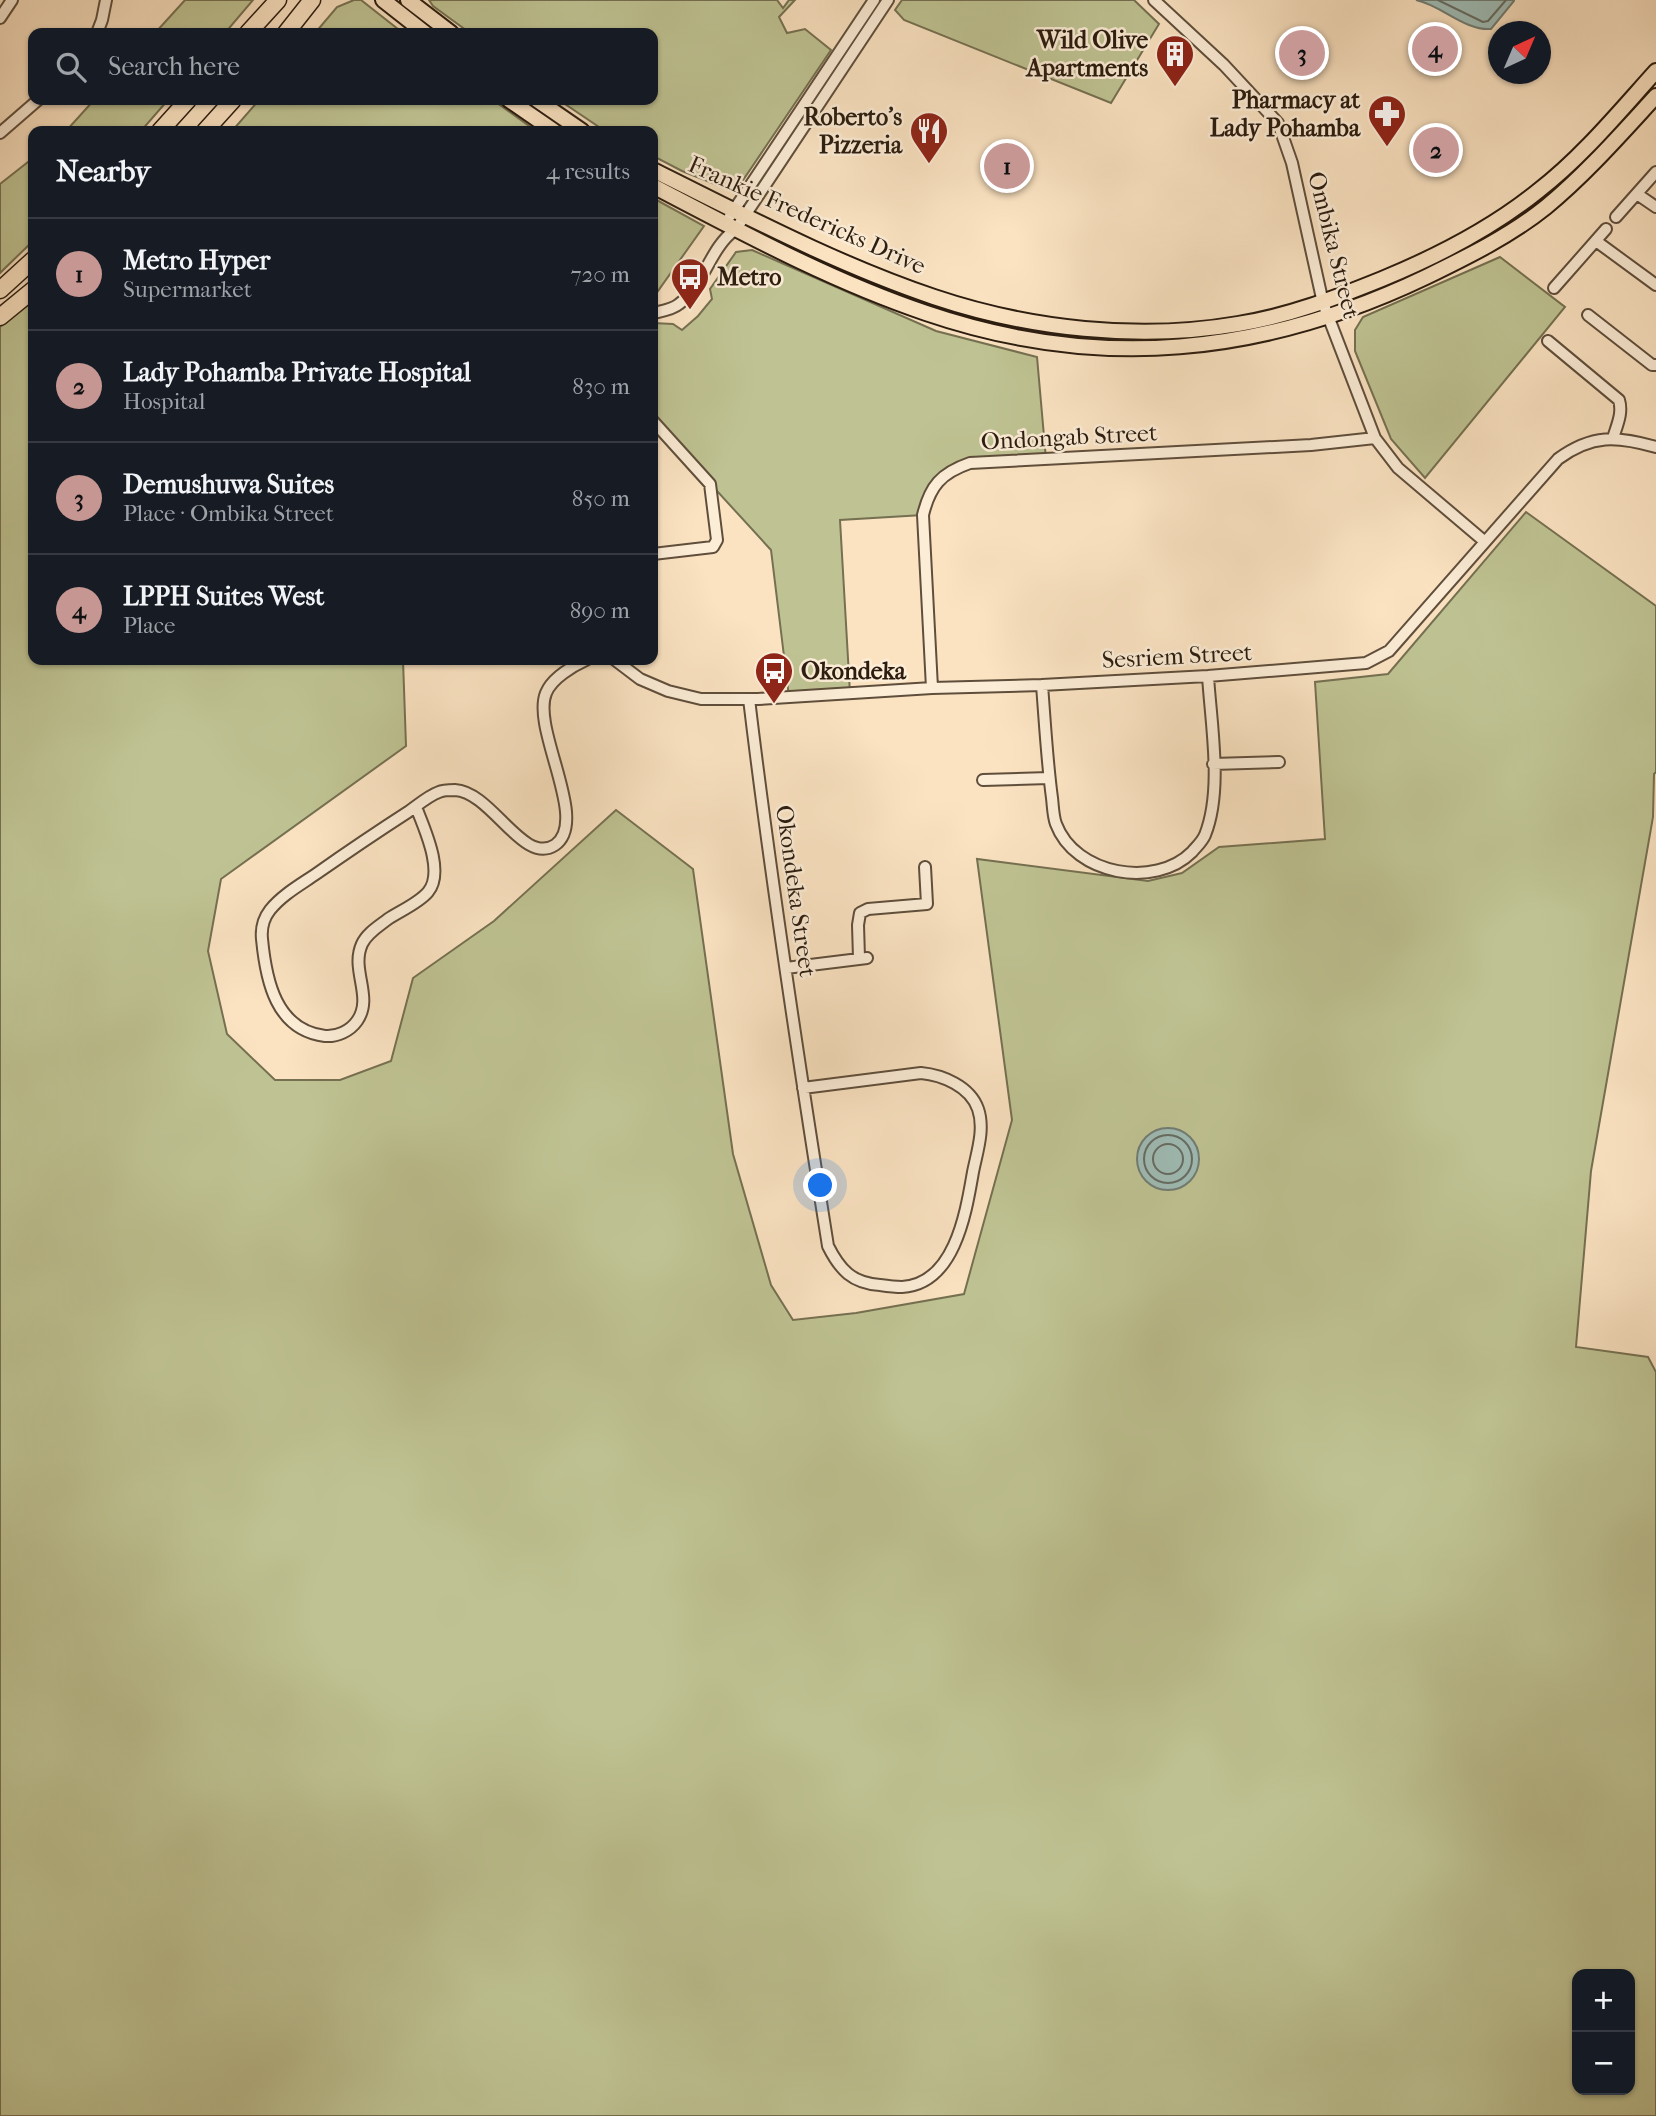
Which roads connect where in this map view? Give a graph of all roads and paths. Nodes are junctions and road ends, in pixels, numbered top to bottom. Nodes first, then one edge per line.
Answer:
1 (12, 0) edge
2 (106, 0) edge
3 (312, 0) edge
4 (383, 0) edge
5 (408, 0) edge
6 (874, 0) edge
7 (888, 0) edge
8 (1154, 0) edge
9 (271, 4) edge
10 (0, 18) edge
11 (99, 28) edge
12 (252, 28) edge
13 (290, 28) edge
14 (419, 28) edge
15 (444, 28) edge
16 (1656, 71) edge
17 (1656, 96) edge
18 (32, 105) edge
19 (183, 105) edge
20 (228, 105) edge
21 (516, 105) edge
22 (544, 105) edge
23 (165, 126) edge
24 (210, 126) edge
25 (547, 126) edge
26 (575, 126) edge
27 (0, 133) edge
28 (1656, 172) edge
29 (658, 173) edge
30 (658, 189) edge
31 (1637, 194) junction
32 (1656, 207) edge
33 (738, 213) junction
34 (1616, 217) dead end
35 (1606, 229) dead end
36 (729, 231) junction
37 (1596, 240) junction
38 (28, 265) edge
39 (1656, 285) edge
40 (1554, 288) dead end
41 (0, 290) edge
42 (28, 294) edge
43 (1323, 303) junction
44 (658, 311) edge
45 (1588, 315) dead end
46 (0, 317) edge
47 (1328, 318) junction
48 (1548, 341) dead end
49 (1656, 365) edge
50 (658, 427) edge
51 (1375, 438) junction
52 (1613, 438) junction
53 (1656, 447) edge
54 (1484, 541) junction
55 (658, 553) edge
56 (576, 665) edge
57 (622, 665) edge
58 (1208, 676) junction
59 (1042, 685) junction
60 (932, 688) junction
61 (749, 699) junction
62 (1279, 762) dead end
63 (1213, 764) junction
64 (1049, 778) junction
65 (983, 780) dead end
66 (416, 807) junction
67 (925, 867) dead end
68 (786, 968) junction
69 (803, 1088) junction

1 - 10 street
2 - 11 street
3 - 13 highway
4 - 14 main road
5 - 15 main road
6 - 33 street
7 - 33 street
8 - 43 street, Ombika Street
9 - 12 highway
16 - 43 main road, Frankie Fredericks Drive
17 - 47 main road, Frankie Fredericks Drive
18 - 27 street
19 - 23 highway
20 - 24 highway
21 - 25 main road
22 - 26 main road
28 - 31 street
29 - 33 main road, Frankie Fredericks Drive
30 - 36 main road, Frankie Fredericks Drive
31 - 32 street
31 - 34 street
33 - 36 street
33 - 43 main road, Frankie Fredericks Drive
35 - 37 street
36 - 44 street
36 - 47 main road, Frankie Fredericks Drive
37 - 39 street
37 - 40 street
38 - 41 highway
42 - 46 highway
43 - 47 street, Ombika Street
45 - 49 street
47 - 51 street, Ombika Street
48 - 52 street
50 - 55 street
51 - 54 street, Ombika Street
51 - 60 street, Ondongab Street
52 - 53 street, Sesriem Street
52 - 54 street, Sesriem Street
54 - 58 street, Sesriem Street
56 - 66 street
57 - 61 street, Sesriem Street
58 - 59 street, Sesriem Street
58 - 63 street
59 - 60 street, Sesriem Street
59 - 64 street
60 - 61 street, Sesriem Street
61 - 68 street, Okondeka Street
62 - 63 street
63 - 64 street
64 - 65 street
66 - 66 street
67 - 68 street
68 - 69 street, Okondeka Street
69 - 69 street, Okondeka Street

